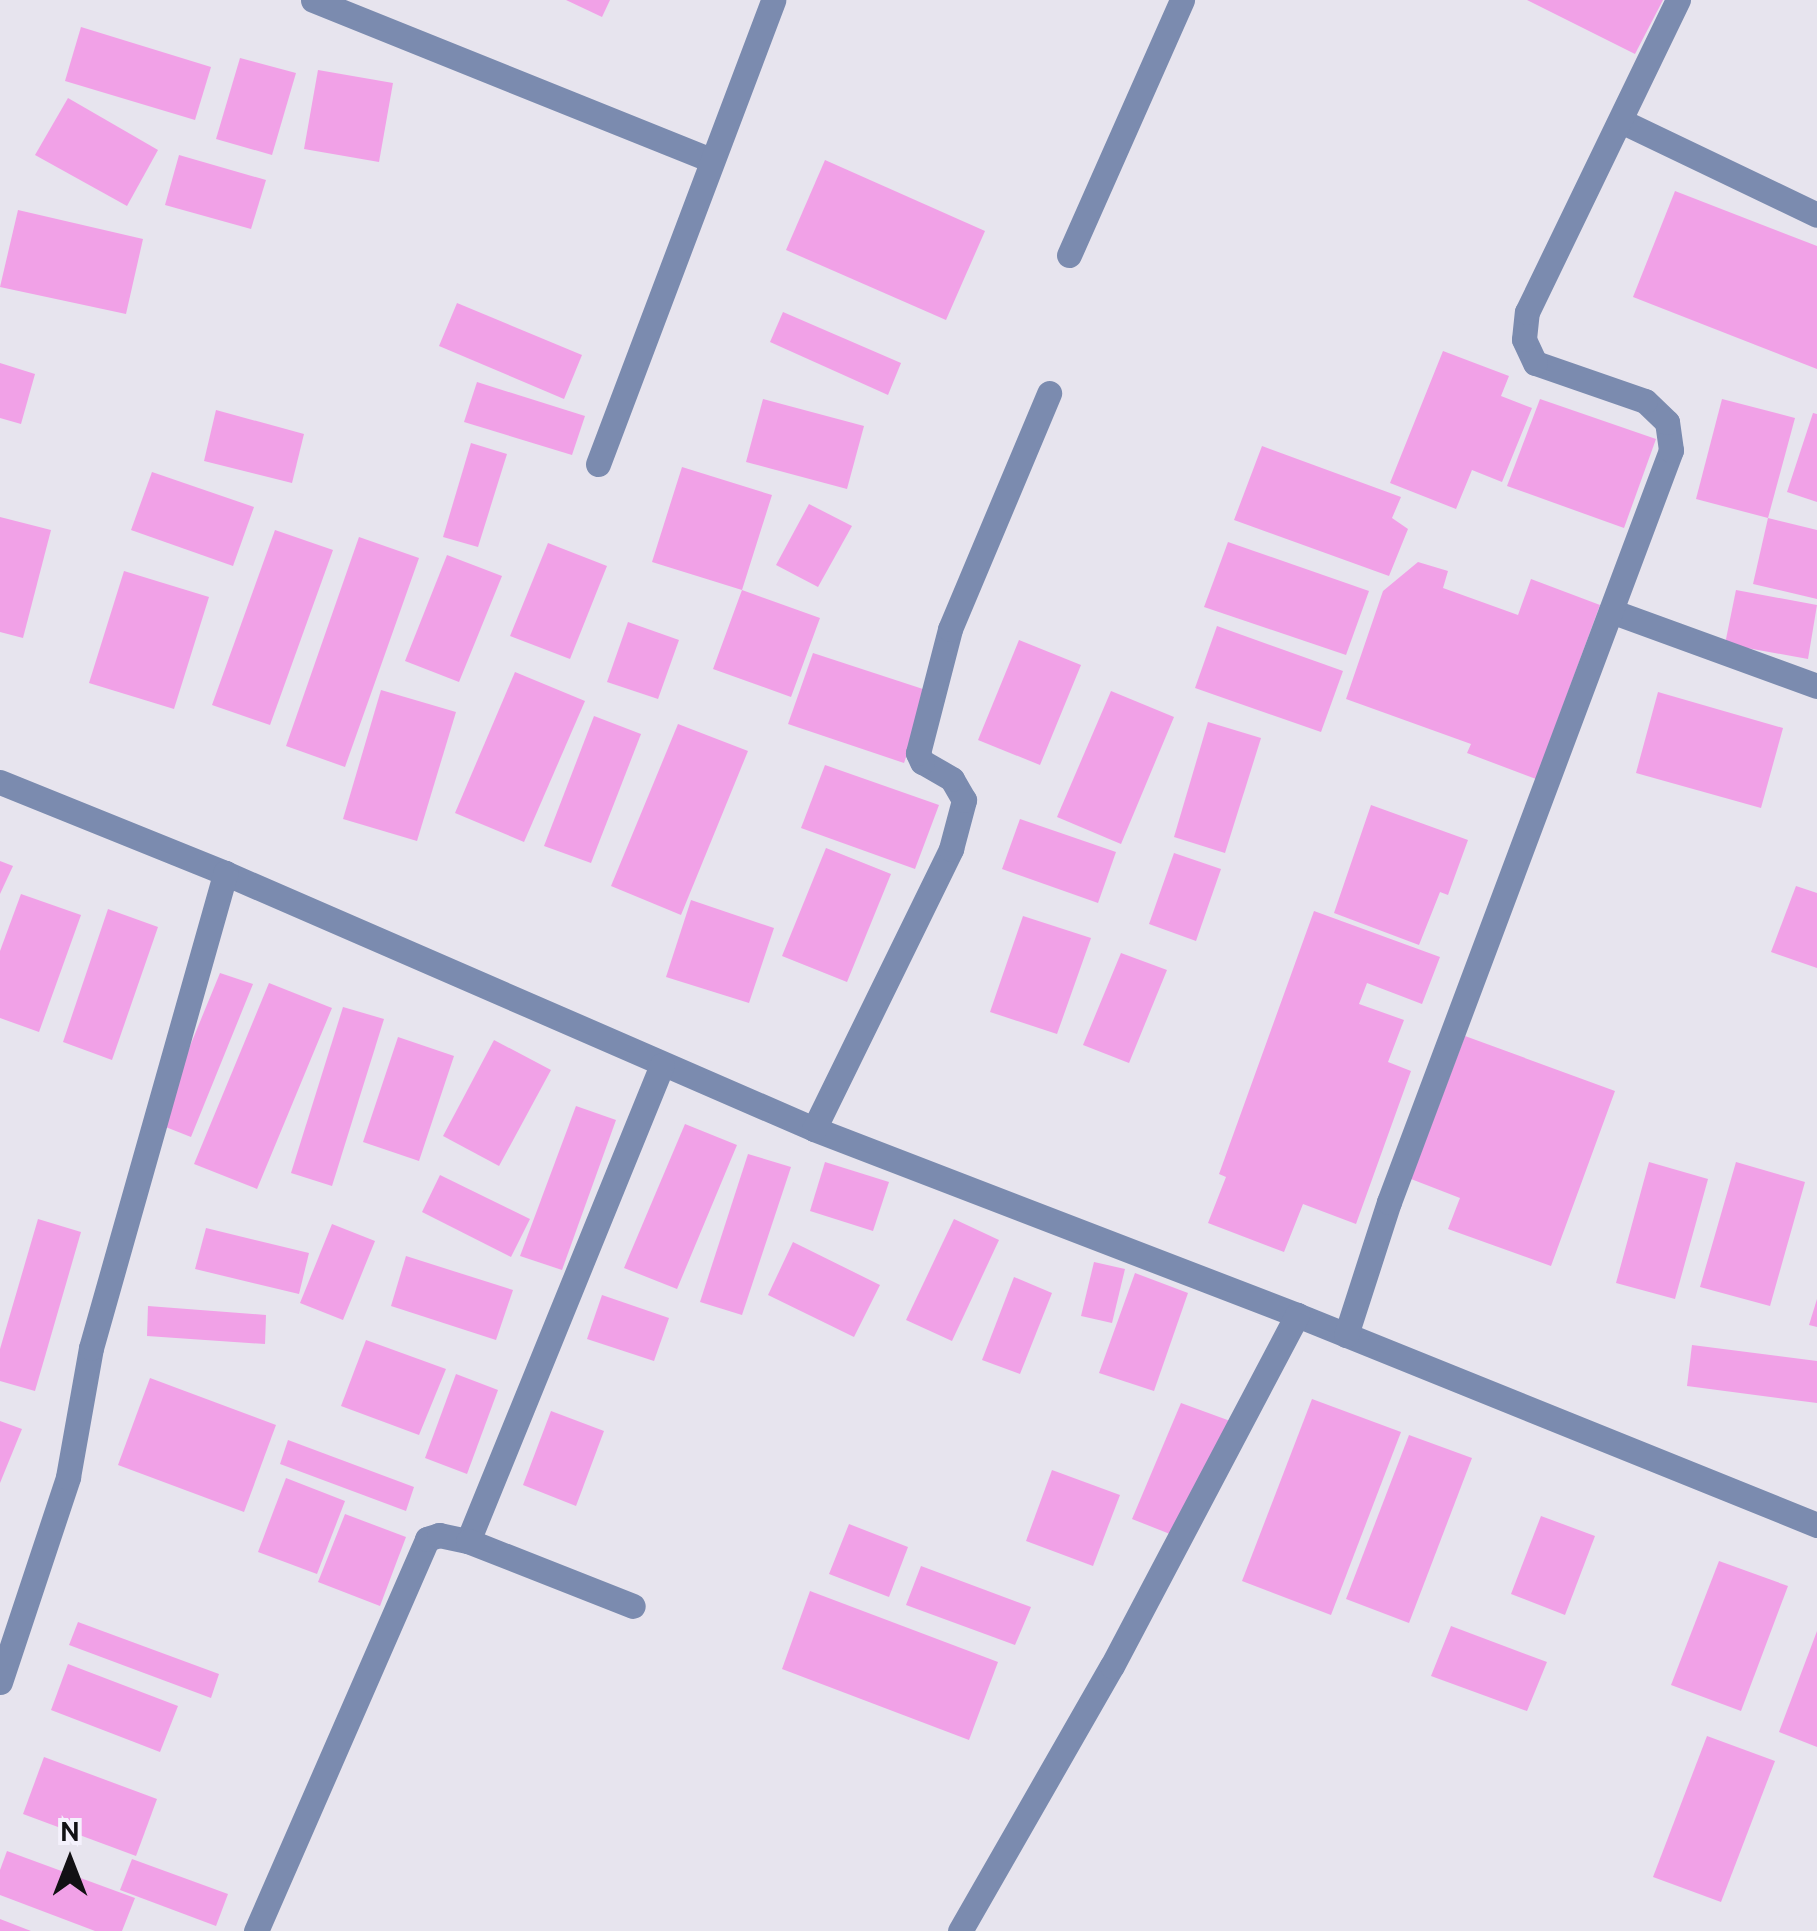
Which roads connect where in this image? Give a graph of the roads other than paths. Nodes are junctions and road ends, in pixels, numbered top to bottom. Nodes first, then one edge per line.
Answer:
1 (313, 0) edge
2 (773, 0) edge
3 (1182, 0) edge
4 (1678, 0) edge
5 (1622, 121) junction
6 (711, 160) junction
7 (1817, 215) edge
8 (1069, 255) dead end
9 (1049, 394) dead end
10 (598, 464) dead end
11 (1611, 610) junction
12 (1817, 686) edge
13 (0, 782) edge
14 (225, 872) junction
15 (662, 1065) junction
16 (814, 1129) junction
17 (1297, 1315) junction
18 (1346, 1335) junction
19 (1817, 1525) edge
20 (468, 1541) junction
21 (633, 1606) dead end
22 (0, 1682) edge
23 (256, 1931) edge
24 (960, 1931) edge

1 - 6 street
2 - 6 street
3 - 8 street
4 - 5 street
5 - 7 street
5 - 11 street
6 - 10 street
9 - 16 street
11 - 12 street
11 - 18 street
13 - 14 street
14 - 15 street
14 - 22 street
15 - 16 street
15 - 20 street
16 - 17 street
17 - 18 street
17 - 24 street
18 - 19 street
20 - 21 street
20 - 23 street

